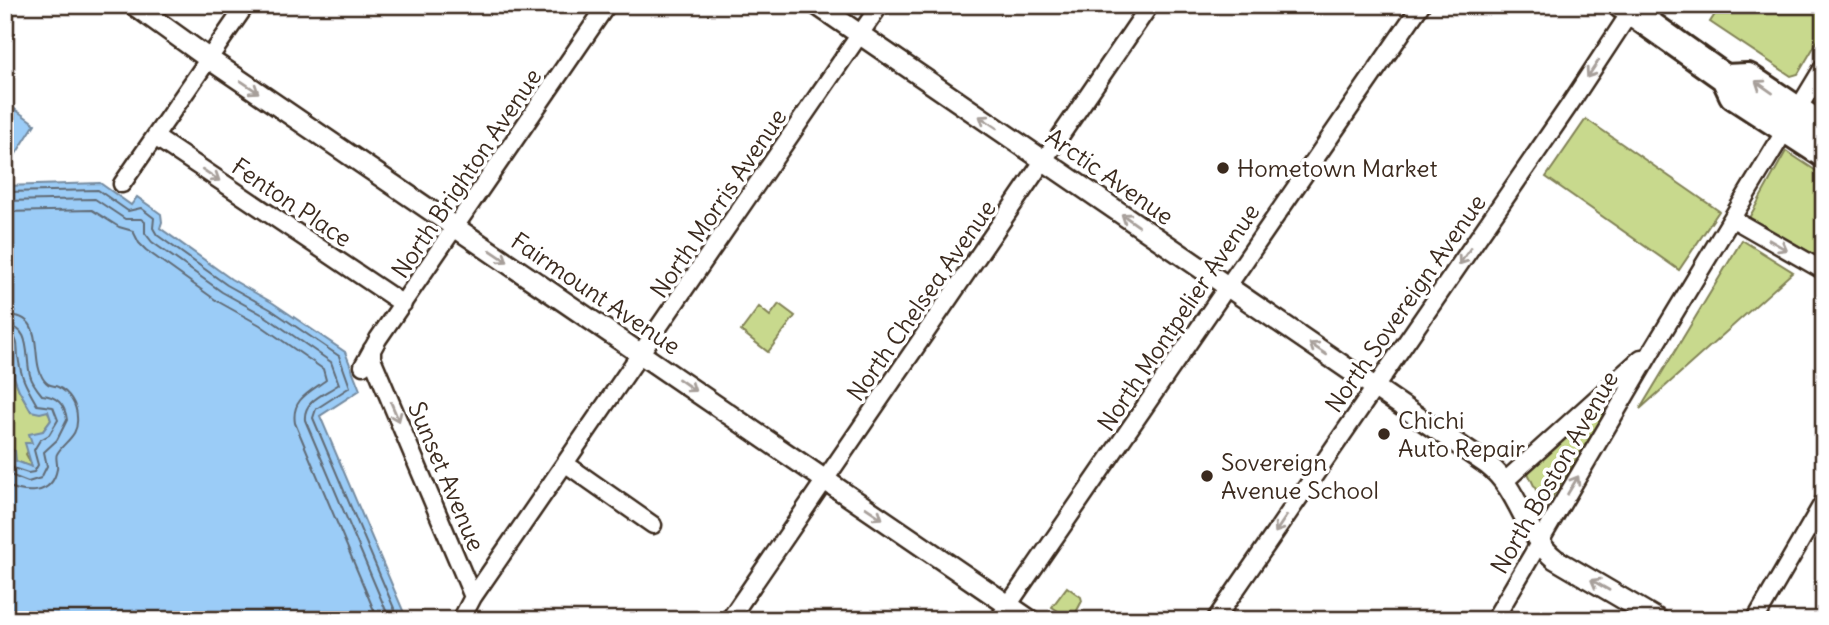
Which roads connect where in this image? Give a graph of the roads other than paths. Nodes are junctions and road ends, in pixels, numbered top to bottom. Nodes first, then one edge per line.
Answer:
1 (134, 5) edge
2 (246, 5) edge
3 (607, 5) edge
4 (817, 5) edge
5 (880, 5) edge
6 (1150, 5) edge
7 (1421, 5) edge
8 (1629, 7) edge
9 (860, 35) junction
10 (209, 59) junction
11 (1824, 66) edge
12 (1801, 121) edge
13 (155, 137) junction
14 (1824, 154) edge
15 (1045, 161) junction
16 (121, 184) dead end
17 (1733, 219) junction
18 (457, 227) junction
19 (1824, 271) edge
20 (1227, 286) junction
21 (403, 304) junction
22 (1654, 347) junction
23 (372, 349) junction
24 (642, 354) junction
25 (363, 366) dead end
26 (1374, 387) junction
27 (566, 464) junction
28 (825, 480) junction
29 (1504, 481) junction
30 (1824, 501) edge
31 (653, 525) dead end
32 (1538, 544) junction
33 (473, 597) junction
34 (1003, 612) edge
35 (461, 620) edge
36 (729, 620) edge
37 (1030, 620) edge
38 (1214, 620) edge
39 (1494, 620) edge
40 (1659, 620) edge
41 (1755, 620) edge

1 - 10 street, Fairmount Avenue
2 - 10 street
3 - 18 street, North Brighton Avenue
4 - 9 street, Arctic Avenue
5 - 9 street, North Morris Avenue
6 - 15 street, North Chelsea Avenue
7 - 20 street, North Montpelier Avenue
8 - 12 highway
8 -> 26 street, North Sovereign Avenue
15 -> 9 street, Arctic Avenue
9 - 24 street, North Morris Avenue
10 - 13 street
10 -> 18 street, Fairmount Avenue
11 - 12 street, North Boston Avenue
12 - 14 highway
12 - 17 street, North Boston Avenue
13 - 16 street
13 -> 21 street, Fenton Place
20 -> 15 street, Arctic Avenue
15 - 28 street, North Chelsea Avenue
17 -> 19 street
17 - 22 street, North Boston Avenue
18 - 21 street, North Brighton Avenue
18 -> 24 street, Fairmount Avenue
26 -> 20 street, Arctic Avenue
20 - 34 street, North Montpelier Avenue
21 - 23 street, North Brighton Avenue
22 - 29 street, North Boston Avenue
32 -> 22 street, North Boston Avenue
23 - 25 street, North Brighton Avenue
23 -> 33 street, Sunset Avenue
24 - 27 street, North Morris Avenue
24 -> 28 street, Fairmount Avenue
26 - 29 street, Arctic Avenue
26 -> 38 street, North Sovereign Avenue
27 - 31 street
27 - 33 street, North Morris Avenue
28 -> 34 street, Fairmount Avenue
28 - 36 street, North Chelsea Avenue
29 - 32 street
30 - 41 street
32 - 39 street, North Boston Avenue
40 -> 32 street
33 - 35 street
34 - 37 street, Fairmount Avenue

